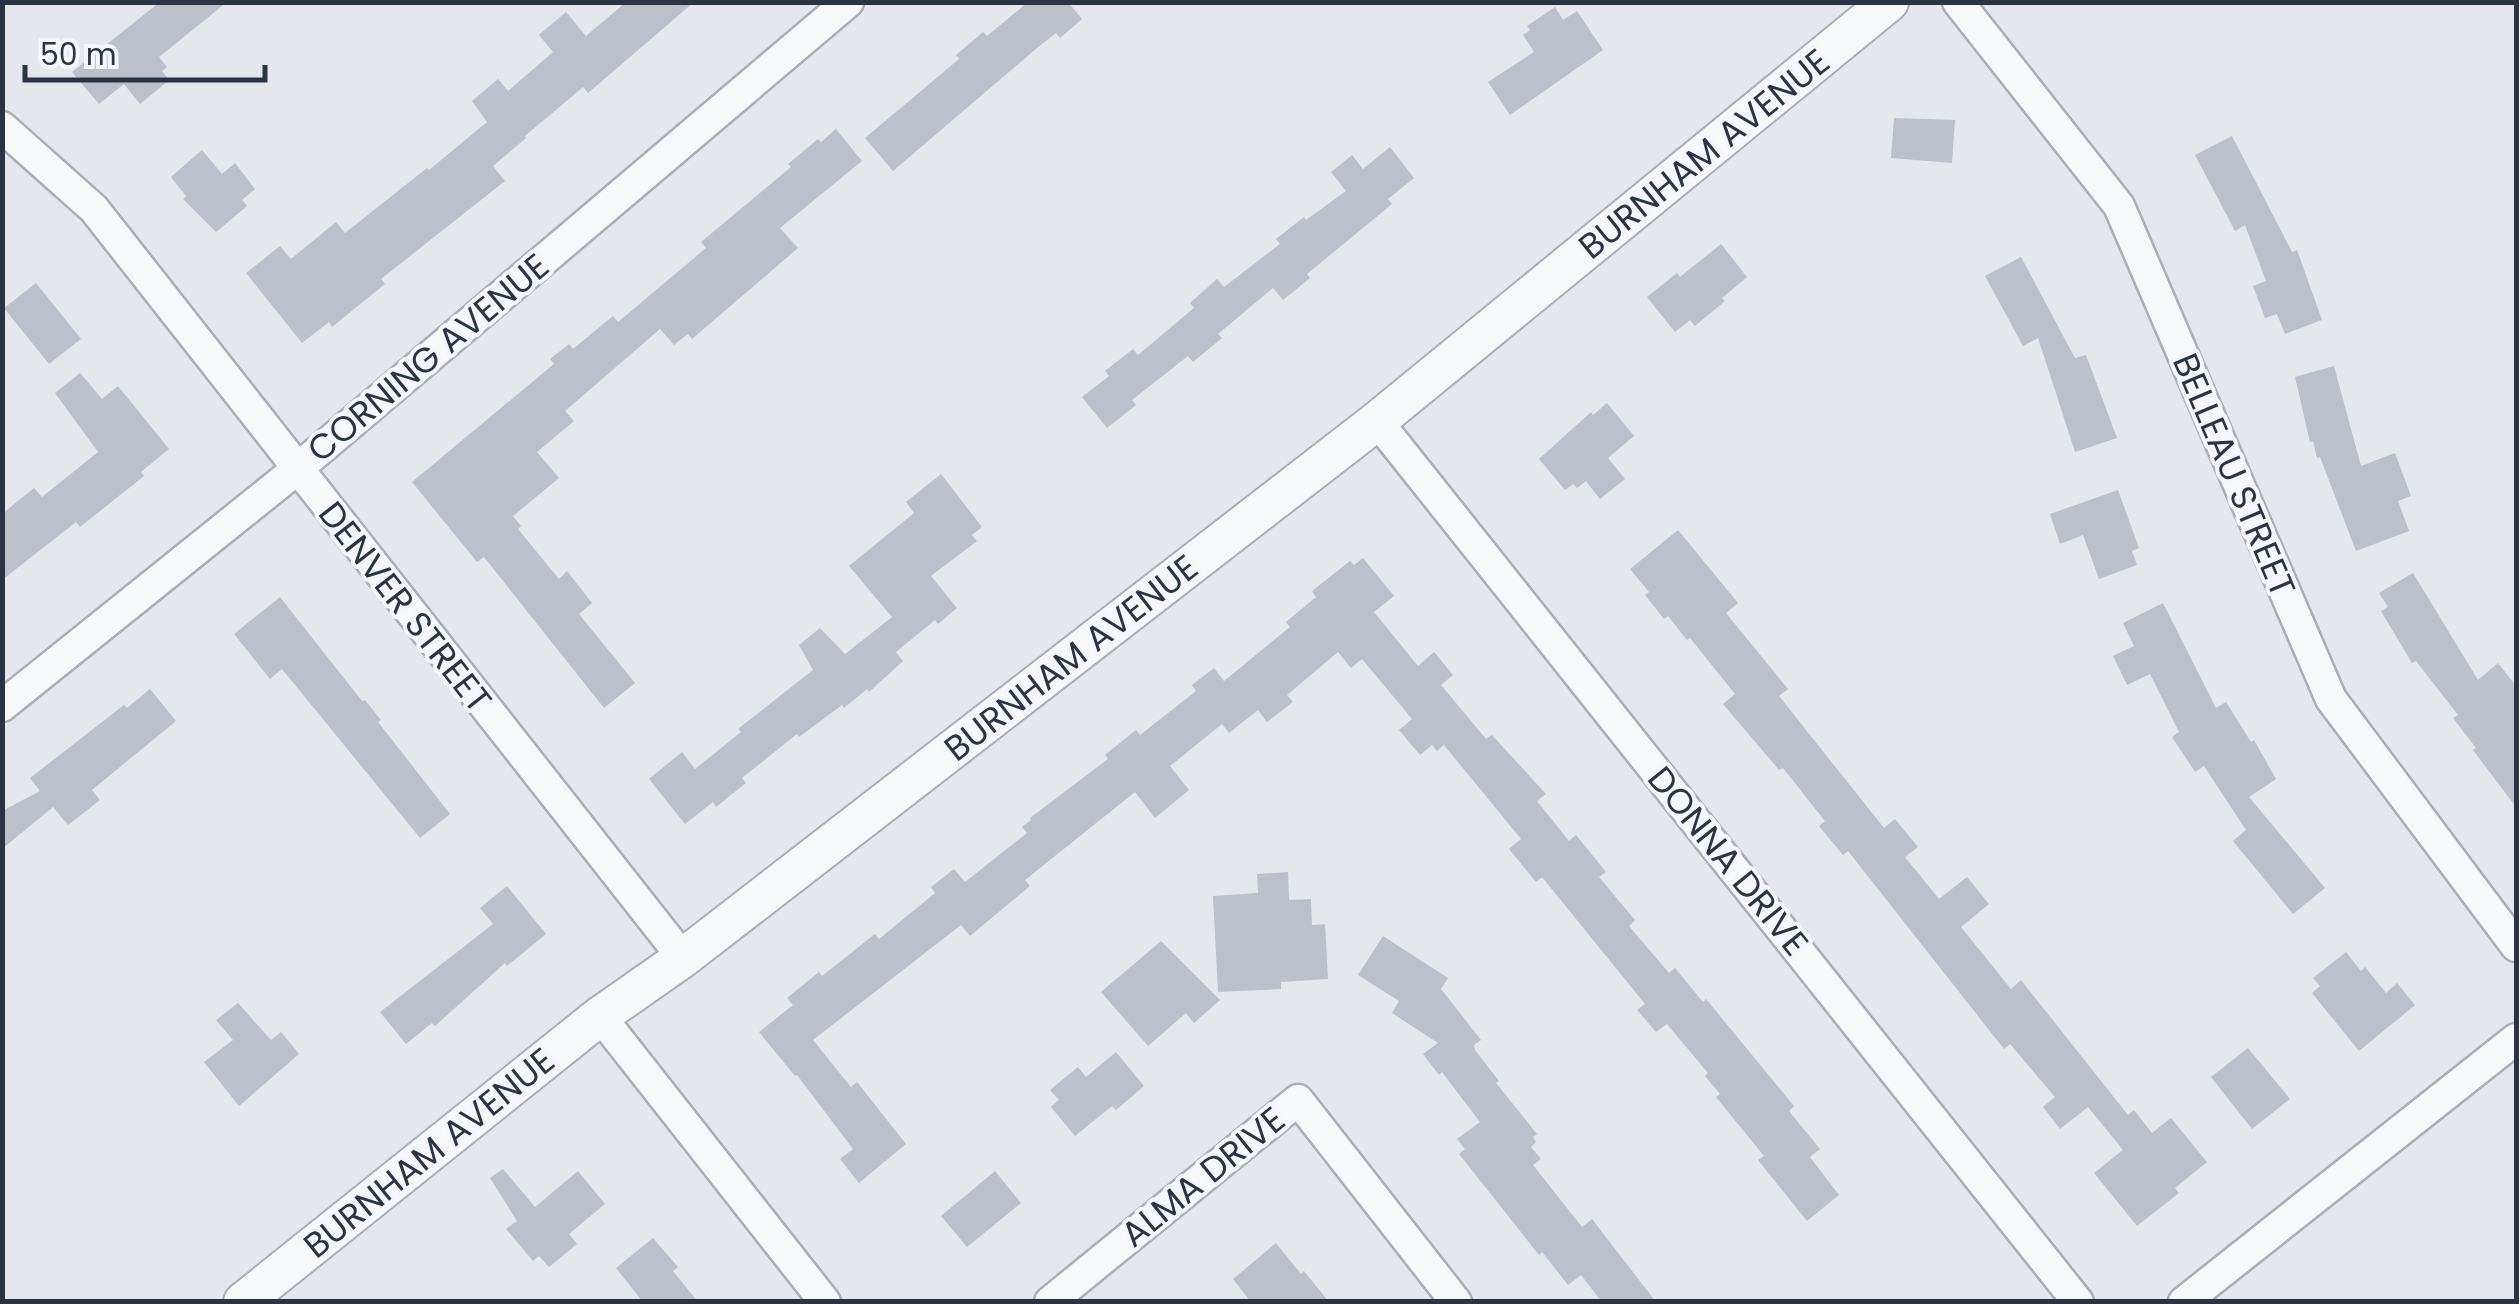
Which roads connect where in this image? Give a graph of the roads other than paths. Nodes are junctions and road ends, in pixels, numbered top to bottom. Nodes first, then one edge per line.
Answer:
1 (848, 2) edge
2 (1889, 2) edge
3 (1958, 2) edge
4 (2, 127) edge
5 (1377, 422) junction
6 (296, 470) junction
7 (2, 706) edge
8 (2516, 946) edge
9 (683, 958) junction
10 (600, 1016) junction
11 (2516, 1038) edge
12 (243, 1302) edge
13 (825, 1302) edge
14 (1050, 1302) edge
15 (1456, 1302) edge
16 (2078, 1302) edge
17 (2184, 1302) edge

1 - 6 street, CORNING AVENUE
2 - 5 street, BURNHAM AVENUE
3 - 8 street, BELLEAU STREET
4 - 6 street, DENVER STREET
5 - 9 street, BURNHAM AVENUE
5 - 16 street, DONNA DRIVE
6 - 7 street, CORNING AVENUE
6 - 9 street, DENVER STREET
9 - 10 street, BURNHAM AVENUE
10 - 12 street, BURNHAM AVENUE
10 - 13 street
11 - 17 street
14 - 15 street, ALMA DRIVE

